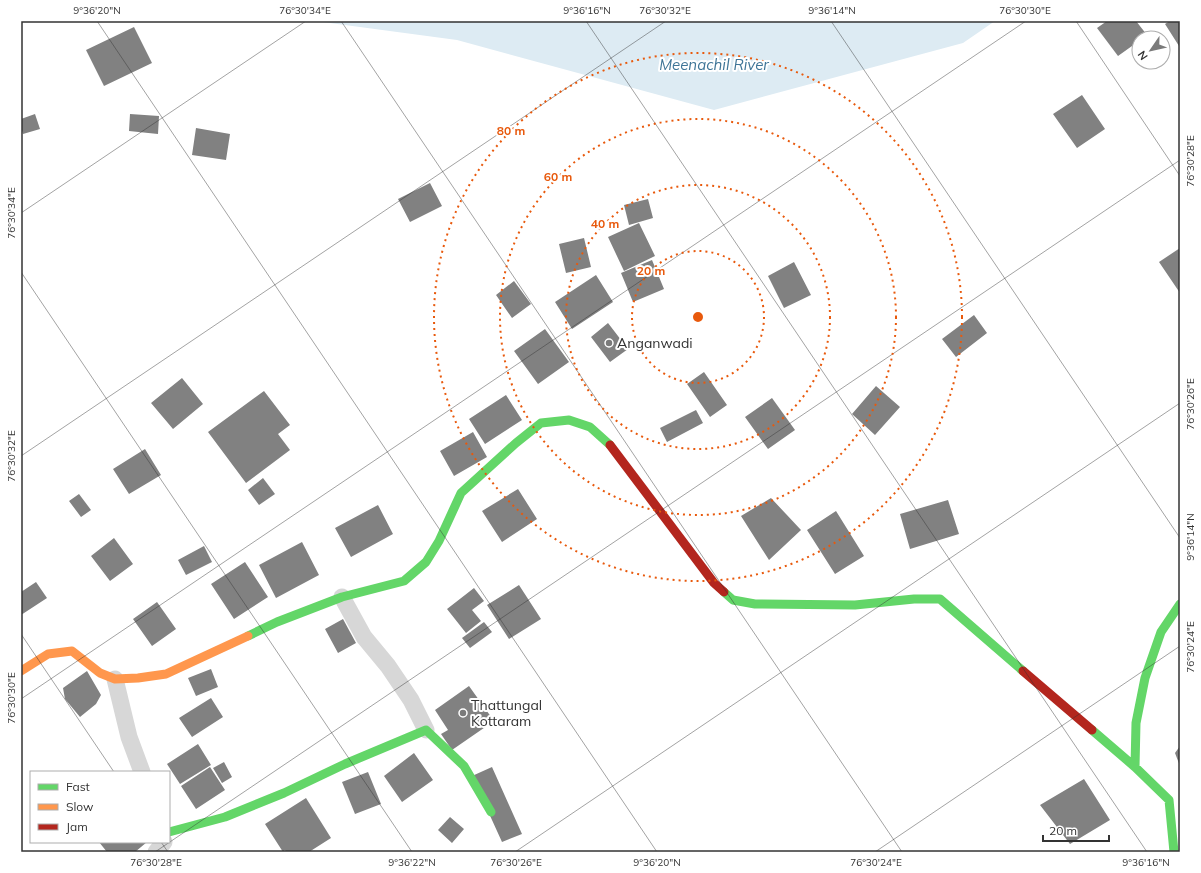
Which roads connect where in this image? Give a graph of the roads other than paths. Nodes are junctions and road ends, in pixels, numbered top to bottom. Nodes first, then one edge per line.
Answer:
1 (342, 597) junction
2 (1180, 604) edge
3 (21, 671) edge
4 (115, 678) junction
5 (426, 730) junction
6 (1135, 768) junction
7 (142, 771) edge
8 (1174, 802) edge
9 (491, 812) dead end
10 (170, 832) edge
11 (163, 843) edge
12 (156, 852) edge
13 (1174, 852) edge

1 - 4 main road
1 - 5 street
1 - 6 main road
2 - 6 main road
3 - 4 main road
4 - 7 street
5 - 9 main road
5 - 10 main road
6 - 8 main road
8 - 13 main road
11 - 12 street

